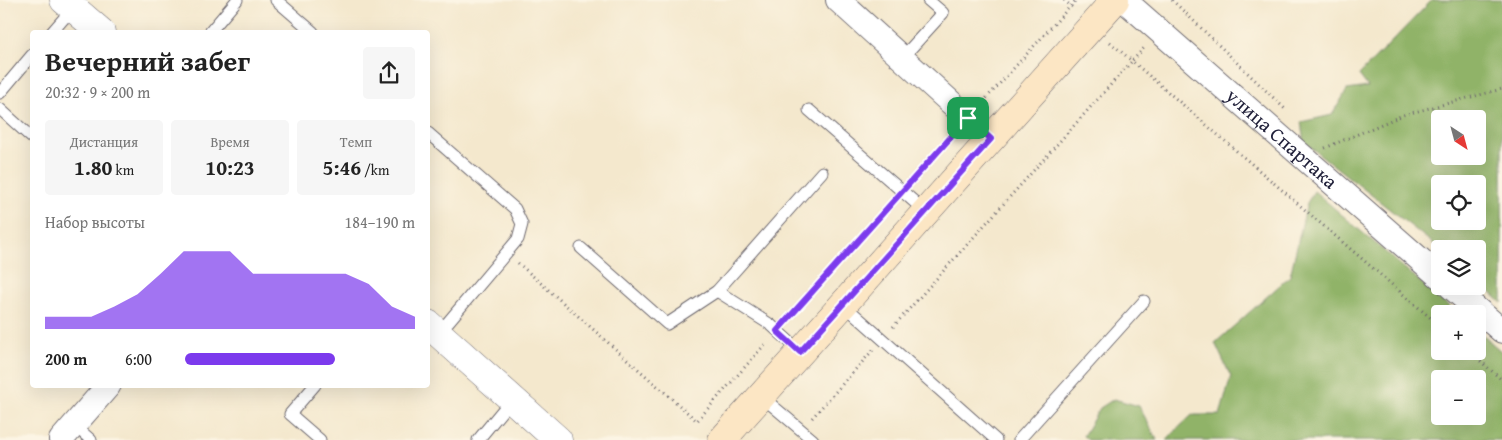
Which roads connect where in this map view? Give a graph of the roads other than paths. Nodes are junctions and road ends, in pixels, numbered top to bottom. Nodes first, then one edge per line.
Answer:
1 (237, 0) edge
2 (276, 0) edge
3 (838, 0) edge
4 (928, 0) edge
5 (1115, 0) edge
6 (1124, 0) edge
7 (69, 4) edge
8 (53, 30) edge
9 (99, 30) edge
10 (212, 30) edge
11 (311, 30) edge
12 (30, 58) edge
13 (902, 58) junction
14 (0, 94) edge
15 (0, 109) edge
16 (809, 110) dead end
17 (430, 135) edge
18 (30, 136) edge
19 (991, 139) junction
20 (822, 172) dead end
21 (926, 212) junction
22 (581, 248) dead end
23 (1431, 269) edge
24 (717, 291) junction
25 (1460, 295) edge
26 (1144, 301) dead end
27 (844, 304) junction
28 (433, 329) edge
29 (1502, 331) edge
30 (800, 352) junction
31 (107, 388) edge
32 (310, 388) edge
33 (761, 396) junction
34 (512, 399) junction
35 (76, 435) edge
36 (320, 440) edge
37 (478, 440) edge
38 (558, 440) edge
39 (722, 440) edge
40 (813, 440) edge
41 (996, 440) edge
42 (1019, 440) edge

1 - 10 lane
2 - 11 lane
3 - 13 street
4 - 13 lane
5 - 19 main road
6 - 23 street, улица Спартака
7 - 8 lane
7 - 9 street
12 - 14 lane
13 - 19 street
15 - 18 lane
16 - 21 lane
17 - 28 lane
19 - 21 main road
20 - 24 lane
21 - 27 main road
22 - 24 lane
24 - 30 lane
25 - 29 street
26 - 42 lane
27 - 30 main road
27 - 41 lane
28 - 34 street
30 - 33 main road
31 - 35 street
32 - 36 lane
33 - 39 main road
33 - 40 lane
34 - 37 lane
34 - 38 street

